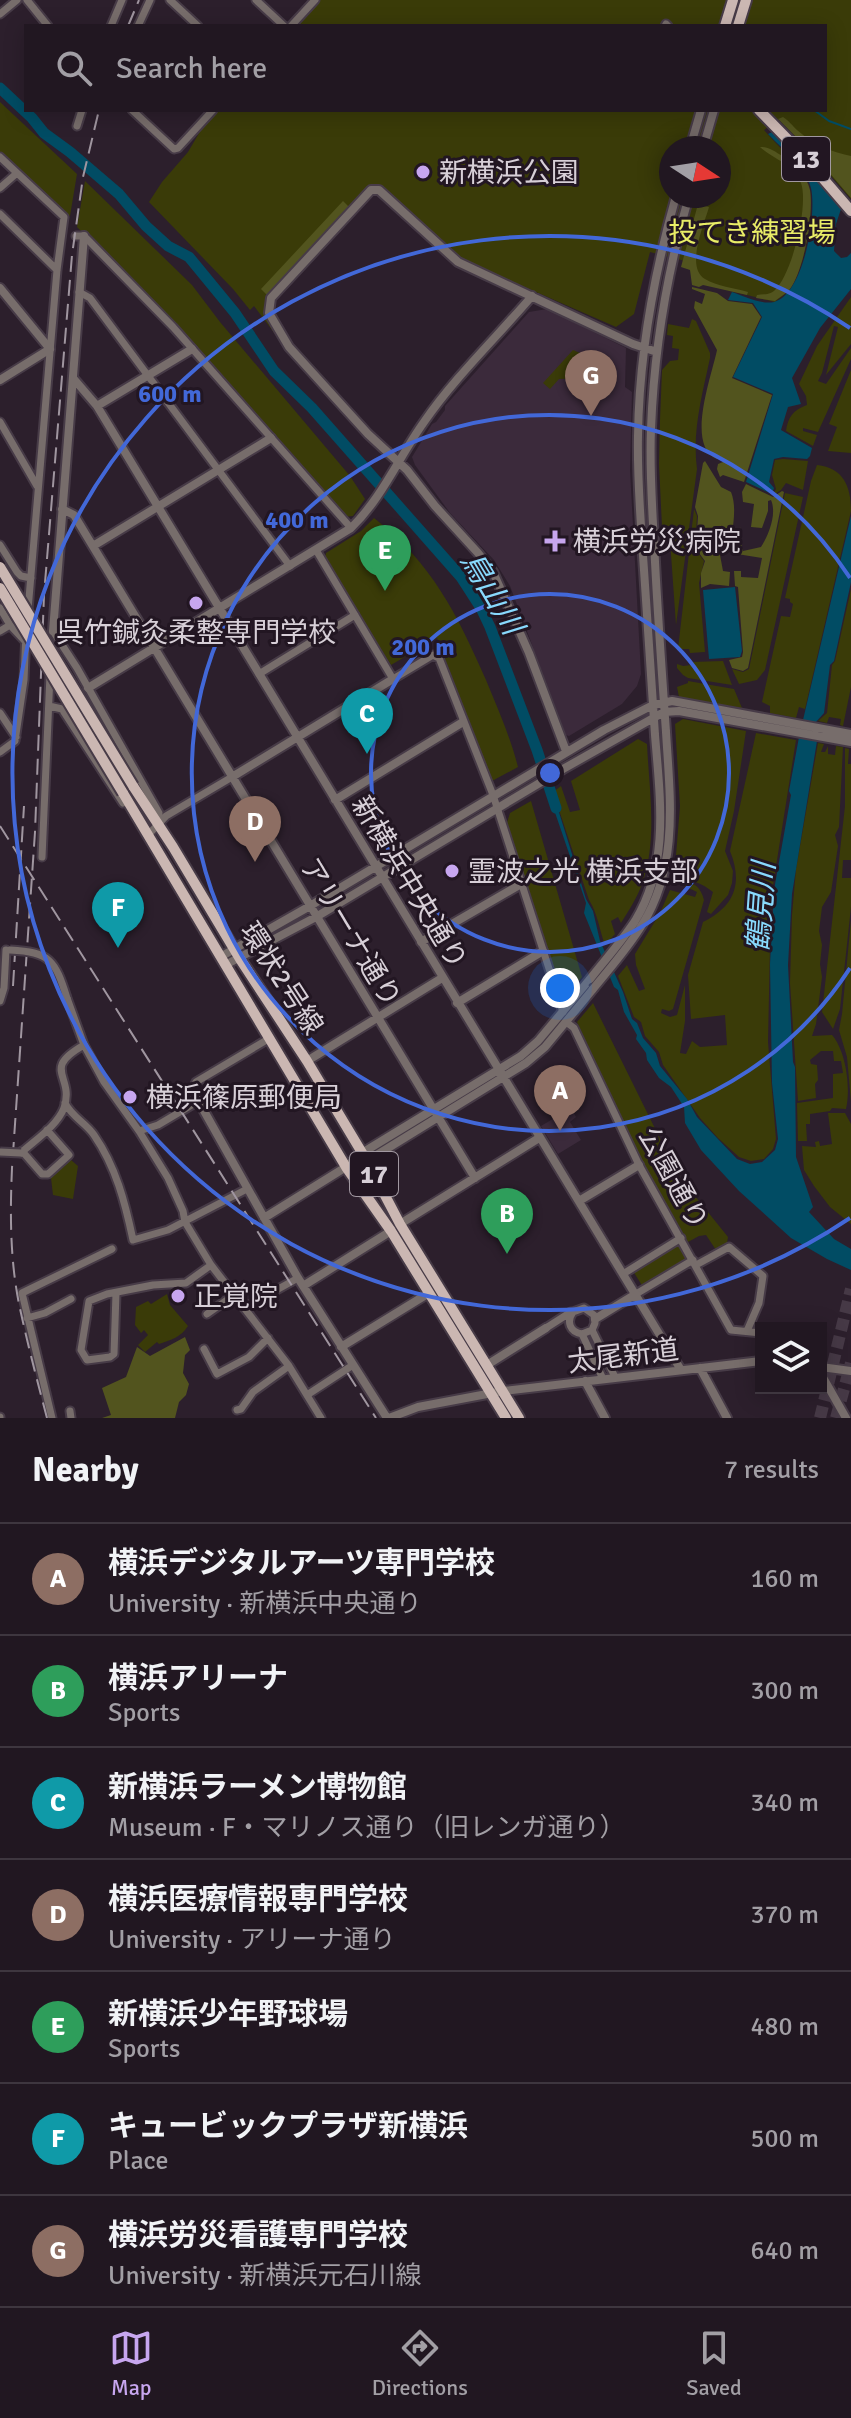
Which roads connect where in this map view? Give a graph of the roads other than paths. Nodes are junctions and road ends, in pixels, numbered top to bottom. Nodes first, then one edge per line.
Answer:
1 (17, 0) edge
2 (27, 0) edge
3 (122, 0) edge
4 (150, 0) edge
5 (170, 0) edge
6 (256, 0) edge
7 (315, 0) edge
8 (733, 0) edge
9 (746, 0) edge
10 (0, 14) edge
11 (46, 24) edge
12 (112, 24) edge
13 (139, 24) edge
14 (196, 24) edge
15 (282, 24) edge
16 (293, 24) edge
17 (726, 24) edge
18 (739, 24) edge
19 (81, 112) edge
20 (134, 112) edge
21 (211, 112) edge
22 (700, 112) edge
23 (713, 112) edge
24 (761, 112) edge
25 (77, 126) dead end
26 (693, 136) edge
27 (706, 136) edge
28 (0, 157) edge
29 (17, 173) junction
30 (0, 188) edge
31 (673, 208) edge
32 (686, 208) edge
33 (851, 211) edge
34 (0, 214) edge
35 (72, 235) junction
36 (57, 270) junction
37 (0, 288) edge
38 (79, 292) junction
39 (532, 296) junction
40 (644, 348) junction
41 (50, 349) junction
42 (192, 349) junction
43 (657, 352) junction
44 (147, 376) junction
45 (73, 378) junction
46 (0, 380) edge
47 (97, 406) junction
48 (0, 422) edge
49 (271, 438) junction
50 (398, 462) junction
51 (218, 470) junction
52 (38, 487) junction
53 (157, 507) junction
54 (62, 509) junction
55 (351, 528) junction
56 (0, 545) edge
57 (93, 546) junction
58 (316, 550) junction
59 (290, 566) junction
60 (0, 567) edge
61 (31, 578) junction
62 (0, 588) edge
63 (0, 608) edge
64 (219, 609) junction
65 (355, 615) junction
66 (10, 625) junction
67 (0, 631) edge
68 (53, 631) junction
69 (25, 641) junction
70 (154, 648) junction
71 (259, 674) junction
72 (393, 679) junction
73 (88, 688) junction
74 (664, 702) junction
75 (653, 705) junction
76 (49, 706) junction
77 (679, 707) junction
78 (664, 712) junction
79 (0, 713) edge
80 (654, 718) junction
81 (463, 722) junction
82 (851, 734) edge
83 (16, 737) junction
84 (297, 737) junction
85 (851, 742) edge
86 (0, 752) edge
87 (562, 754) junction
88 (232, 777) junction
89 (128, 790) junction
90 (493, 795) junction
91 (335, 800) junction
92 (497, 809) junction
93 (157, 824) junction
94 (149, 834) junction
95 (42, 857) dead end
96 (166, 864) junction
97 (375, 867) junction
98 (382, 879) junction
99 (521, 884) junction
100 (310, 906) junction
101 (316, 917) junction
102 (421, 942) junction
103 (5, 950) edge
104 (543, 951) junction
105 (237, 954) junction
106 (224, 960) junction
107 (442, 978) junction
108 (592, 984) junction
109 (0, 1001) edge
110 (457, 1003) junction
111 (564, 1017) junction
112 (377, 1018) junction
113 (270, 1038) junction
114 (84, 1045) junction
115 (307, 1061) junction
116 (500, 1074) junction
117 (199, 1102) junction
118 (65, 1103) junction
119 (436, 1114) junction
120 (47, 1130) junction
121 (139, 1131) junction
122 (539, 1138) junction
123 (0, 1152) edge
124 (22, 1152) junction
125 (364, 1157) junction
126 (639, 1165) junction
127 (346, 1167) junction
128 (475, 1178) junction
129 (247, 1189) junction
130 (579, 1201) junction
131 (264, 1218) junction
132 (185, 1222) junction
133 (396, 1227) junction
134 (681, 1238) junction
135 (112, 1249) dead end
136 (694, 1263) junction
137 (211, 1265) junction
138 (623, 1274) junction
139 (301, 1282) junction
140 (116, 1293) junction
141 (429, 1293) junction
142 (636, 1294) junction
143 (234, 1295) junction
144 (71, 1299) dead end
145 (244, 1308) junction
146 (573, 1312) junction
147 (207, 1314) dead end
148 (27, 1318) junction
149 (595, 1319) junction
150 (546, 1328) junction
151 (572, 1330) junction
152 (592, 1330) junction
153 (747, 1331) junction
154 (755, 1332) edge
155 (582, 1334) junction
156 (268, 1338) junction
157 (341, 1347) junction
158 (204, 1349) dead end
159 (755, 1362) edge
160 (353, 1365) junction
161 (487, 1365) junction
162 (289, 1366) junction
163 (700, 1368) junction
164 (827, 1368) edge
165 (681, 1370) junction
166 (851, 1371) edge
167 (615, 1377) junction
168 (603, 1379) junction
169 (585, 1381) junction
170 (827, 1385) edge
171 (503, 1391) junction
172 (491, 1393) junction
173 (307, 1395) junction
174 (237, 1410) dead end
175 (52, 1418) edge
176 (321, 1418) edge
177 (388, 1418) edge
178 (506, 1418) edge
179 (519, 1418) edge
180 (605, 1418) edge
181 (727, 1418) edge
182 (846, 1418) edge

1 - 10 street
2 - 11 street
3 - 12 street
4 - 13 street
5 - 14 street
6 - 15 street
7 - 16 street
8 - 17 main road
9 - 18 main road
19 - 25 street
20 - 21 street
22 - 26 street
23 - 27 street
24 - 33 main road, 13
28 - 29 street
29 - 30 street
29 - 35 street
31 - 40 street
32 - 43 street
34 - 36 street
35 - 36 street
35 - 38 street
35 - 42 street
36 - 41 street
37 - 41 street
38 - 44 street
38 - 45 street
39 - 40 street
39 - 50 street
39 - 50 street
40 - 43 street
40 - 75 street
41 - 46 street
41 - 52 street
42 - 44 street
42 - 49 street
43 - 74 street
44 - 47 street
44 - 51 street
45 - 47 street, 新横浜中央通り
45 - 54 street
47 - 53 street, 新横浜中央通り
48 - 52 street
49 - 51 street
49 - 55 street
50 - 55 street
50 - 87 street
51 - 53 street
51 - 59 street
52 - 61 street
53 - 57 street
53 - 64 street, 新横浜中央通り
54 - 57 street, アリーナ通り
54 - 68 street
55 - 58 street
56 - 61 street
57 - 70 street, アリーナ通り
58 - 59 street
58 - 65 street
59 - 64 street
60 - 89 main road, 環状2号線 / 17, bridge
61 - 69 street
62 - 89 main road, 環状2号線 / 17, bridge
63 - 66 street
64 - 70 street
64 - 71 street, 新横浜中央通り
65 - 71 street
65 - 72 street
66 - 67 street
66 - 69 street
68 - 73 street
68 - 76 street
69 - 83 street
70 - 73 street
70 - 88 street, アリーナ通り
71 - 84 street, 新横浜中央通り
72 - 81 street, 公園通り
72 - 84 street
73 - 93 street
74 - 75 street
74 - 77 street
74 - 78 street
75 - 80 street
75 - 87 street
76 - 95 street
76 - 96 street
77 - 78 street
77 - 82 street
77 - 85 street
78 - 80 street
78 - 108 street, bridge
79 - 83 street
80 - 92 street
80 - 108 street, bridge
81 - 90 street, 公園通り
81 - 91 street
83 - 86 street
84 - 88 street
84 - 91 street, 新横浜中央通り
87 - 90 street
88 - 93 street
88 - 100 street, アリーナ通り
89 - 93 main road, 環状2号線 / 17
89 - 94 main road, 環状2号線 / 17
90 - 92 street, 公園通り
90 - 97 street
91 - 97 street, 新横浜中央通り
92 - 98 street
92 - 99 street, 公園通り
93 - 94 street
93 - 105 main road, 環状2号線 / 17
94 - 96 main road, 環状2号線 / 17
96 - 106 main road, 環状2号線 / 17
97 - 98 street, 新横浜中央通り
97 - 100 street
98 - 101 street
98 - 102 street, 新横浜中央通り
99 - 102 street
99 - 104 street, 公園通り
100 - 101 street, アリーナ通り
100 - 105 street
101 - 105 street
101 - 112 street, アリーナ通り
102 - 107 street, 新横浜中央通り
103 - 109 street
103 - 114 street, bridge
104 - 110 street
104 - 111 street, 公園通り
105 - 106 street
105 - 115 main road, 環状2号線 / 17
106 - 113 main road, 環状2号線 / 17
107 - 110 street, 新横浜中央通り
107 - 112 street
108 - 111 street
110 - 116 street, 新横浜中央通り
111 - 116 street
111 - 126 street, 公園通り
112 - 115 street
112 - 119 street, アリーナ通り
113 - 117 street
113 - 127 main road, 環状2号線 / 17
114 - 118 street
114 - 121 street
115 - 125 main road, 環状2号線 / 17
116 - 119 street
116 - 122 street, 新横浜中央通り
117 - 121 street
117 - 129 street
118 - 120 street
118 - 132 street
119 - 125 street
119 - 128 street, アリーナ通り
120 - 124 street
120 - 124 street
121 - 132 street
122 - 128 street
122 - 130 street, 新横浜中央通り
123 - 124 street, bridge
125 - 127 street
125 - 133 main road, 環状2号線 / 17
126 - 130 street
126 - 134 street, 公園通り
127 - 131 street
127 - 133 main road, 環状2号線 / 17
128 - 133 street
129 - 131 street
129 - 132 street
130 - 138 street, 新横浜中央通り
131 - 139 street
132 - 137 street
133 - 139 street
133 - 141 main road, 環状2号線 / 17
133 - 161 main road, 環状2号線 / 17
134 - 136 street, 公園通り
134 - 138 street
135 - 148 street
136 - 142 street
136 - 153 street, 公園通り
136 - 153 street
137 - 140 street
137 - 143 street
138 - 142 street, 新横浜中央通り
139 - 145 street
139 - 157 street
140 - 140 street
141 - 157 street
141 - 172 main road, 環状2号線 / 17
142 - 149 street
142 - 165 street, 新横浜中央通り
143 - 145 street
143 - 147 street
144 - 148 street
145 - 156 street
146 - 149 street
146 - 150 street
146 - 151 street
148 - 175 street
149 - 152 street
150 - 151 street
150 - 161 street
151 - 155 street
152 - 155 street
152 - 167 street
153 - 154 street
155 - 168 street
156 - 158 street
156 - 162 street
157 - 160 street
159 - 163 street, 太尾新道
160 - 173 street
160 - 177 street
161 - 171 main road, 環状2号線 / 17
162 - 173 street
162 - 174 street
163 - 165 street, 太尾新道
163 - 181 street
164 - 166 street
165 - 167 street, 太尾新道
167 - 168 street, 太尾新道
168 - 169 street, 太尾新道
169 - 171 street, 太尾新道
169 - 180 street
170 - 182 street
171 - 172 street, 太尾新道
171 - 179 main road, 環状2号線 / 17
172 - 177 street, 太尾新道
172 - 178 main road, 環状2号線 / 17
173 - 176 street

